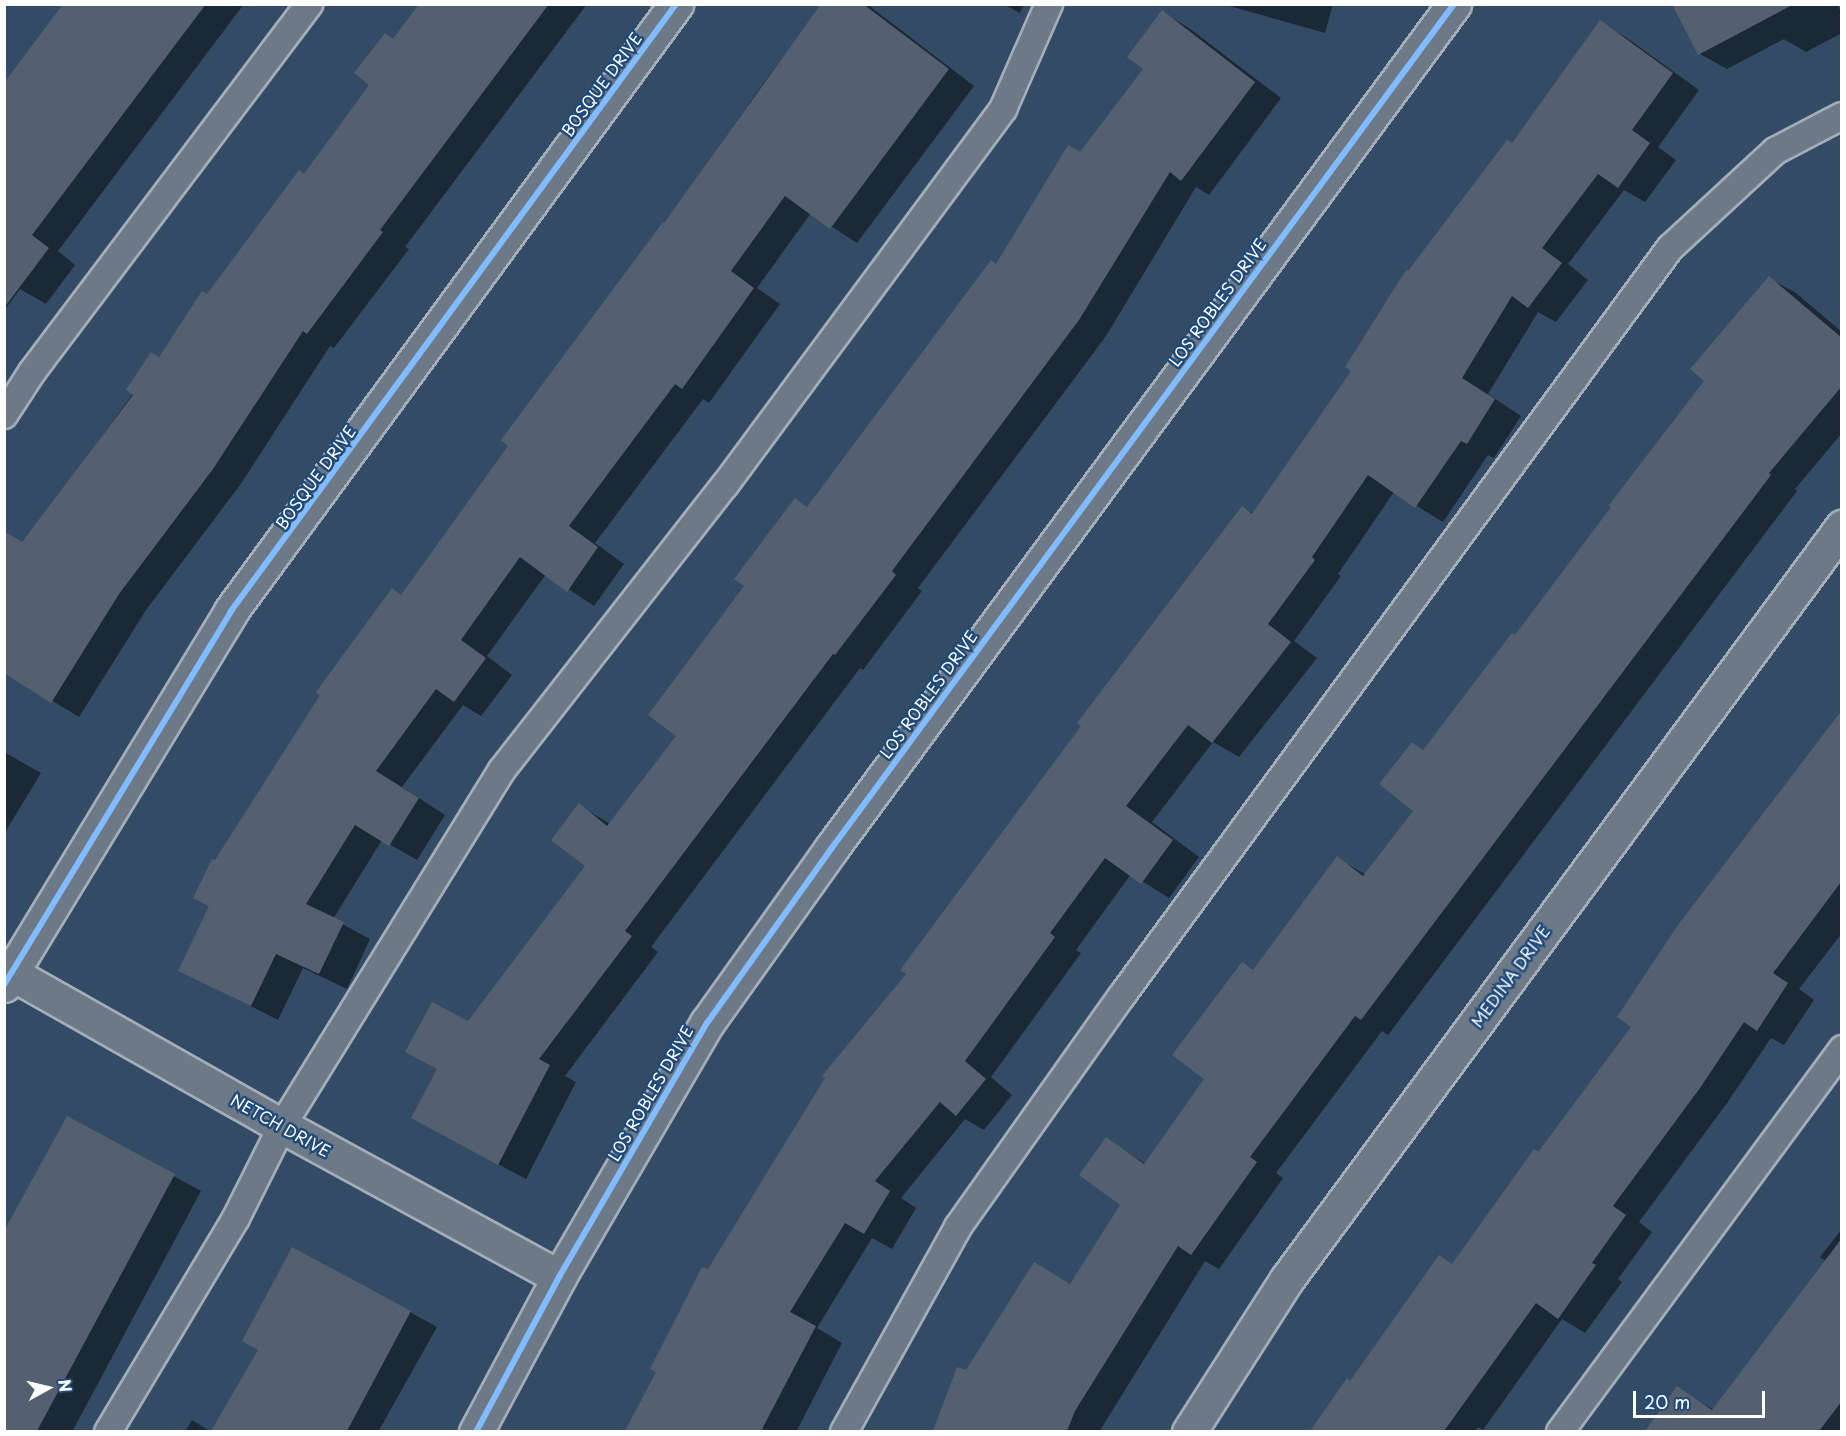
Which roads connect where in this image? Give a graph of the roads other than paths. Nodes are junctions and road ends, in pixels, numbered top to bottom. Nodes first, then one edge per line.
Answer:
1 (309, 4) edge
2 (676, 4) edge
3 (1049, 4) edge
4 (1454, 4) edge
5 (1842, 116) edge
6 (4, 415) edge
7 (1842, 527) edge
8 (7, 975) edge
9 (1842, 1049) edge
10 (282, 1126) junction
11 (559, 1277) junction
12 (108, 1431) edge
13 (476, 1431) edge
14 (844, 1431) edge
15 (1189, 1431) edge
16 (1560, 1431) edge

1 - 6 lane
2 - 8 street, BOSQUE DRIVE
3 - 10 lane
4 - 11 street, LOS ROBLES DRIVE
5 - 14 lane
7 - 15 street, MEDINA DRIVE
8 - 10 street, NETCH DRIVE
9 - 16 lane
10 - 11 street, NETCH DRIVE
10 - 12 lane
11 - 13 street, LOS ROBLES DRIVE

